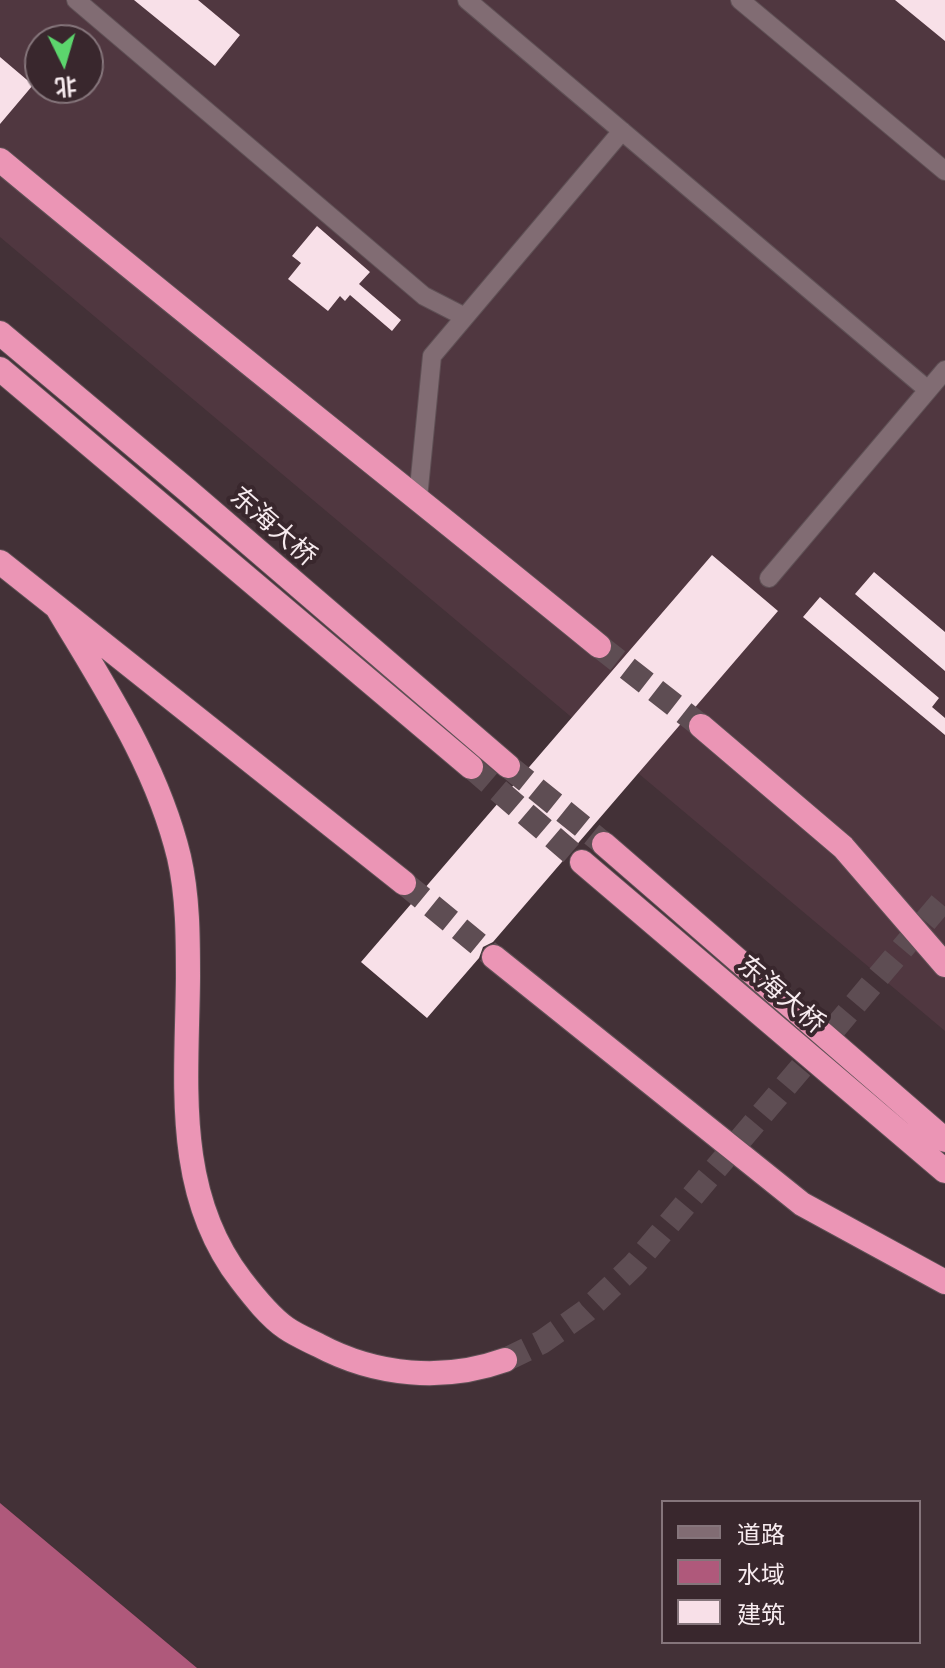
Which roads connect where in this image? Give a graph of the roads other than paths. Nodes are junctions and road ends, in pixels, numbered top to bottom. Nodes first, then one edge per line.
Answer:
1 (76, 0) edge
2 (467, 0) edge
3 (740, 0) edge
4 (622, 131) junction
5 (0, 160) edge
6 (945, 171) edge
7 (465, 317) junction
8 (0, 333) edge
9 (0, 369) edge
10 (945, 370) edge
11 (928, 390) junction
12 (418, 498) junction
13 (0, 562) edge
14 (769, 578) dead end
15 (58, 609) junction
16 (599, 646) tunnel mouth
17 (701, 726) tunnel mouth
18 (508, 766) tunnel mouth
19 (471, 767) tunnel mouth
20 (604, 844) tunnel mouth
21 (582, 862) tunnel mouth
22 (404, 883) tunnel mouth
23 (494, 957) tunnel mouth
24 (945, 965) edge
25 (941, 1137) edge
26 (945, 1171) edge
27 (945, 1282) edge
28 (505, 1360) tunnel mouth

1 - 7 lane
2 - 4 lane
3 - 6 lane
4 - 7 lane
4 - 11 lane
5 - 12 highway
7 - 12 lane
8 - 18 highway, 东海大桥
9 - 19 highway
10 - 11 lane
11 - 14 lane
12 - 16 highway
13 - 15 highway
15 - 22 highway
15 - 28 highway
17 - 24 highway
20 - 25 highway, 东海大桥
21 - 26 highway, 东海大桥
23 - 27 highway

